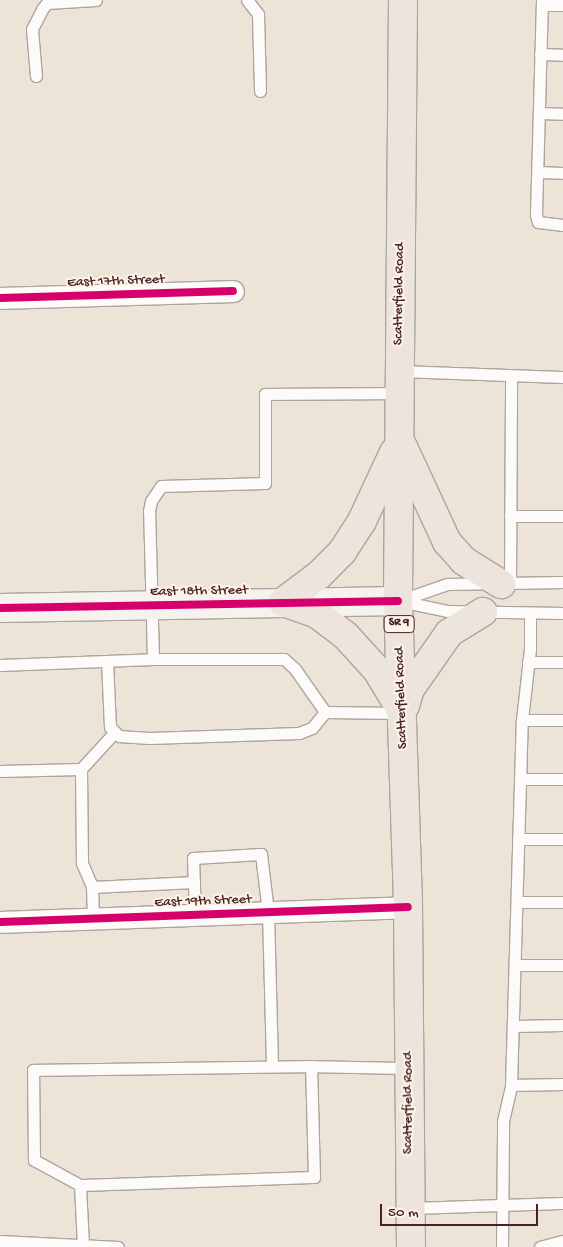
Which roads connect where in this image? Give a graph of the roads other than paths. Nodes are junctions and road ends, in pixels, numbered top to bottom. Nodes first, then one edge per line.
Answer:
1 (96, 0) edge
2 (247, 0) edge
3 (403, 0) edge
4 (542, 2) edge
5 (563, 5) edge
6 (540, 54) junction
7 (563, 55) edge
8 (36, 76) dead end
9 (260, 91) dead end
10 (539, 114) junction
11 (563, 114) edge
12 (538, 172) junction
13 (563, 173) edge
14 (563, 224) edge
15 (233, 291) dead end
16 (0, 298) edge
17 (511, 377) junction
18 (563, 377) edge
19 (399, 382) junction
20 (399, 437) junction
21 (510, 516) junction
22 (563, 516) edge
23 (563, 582) edge
24 (506, 584) junction
25 (398, 601) junction
26 (283, 602) junction
27 (151, 606) junction
28 (0, 608) edge
29 (483, 612) junction
30 (530, 613) junction
31 (563, 613) edge
32 (153, 659) junction
33 (107, 661) junction
34 (528, 662) junction
35 (563, 662) edge
36 (0, 665) edge
37 (325, 712) junction
38 (403, 713) junction
39 (522, 720) junction
40 (563, 720) edge
41 (114, 733) junction
42 (81, 769) junction
43 (0, 771) edge
44 (520, 779) junction
45 (563, 779) edge
46 (518, 839) junction
47 (563, 839) edge
48 (194, 882) junction
49 (92, 887) junction
50 (517, 902) junction
51 (563, 902) edge
52 (408, 907) junction
53 (268, 912) junction
54 (195, 915) junction
55 (93, 919) junction
56 (0, 922) edge
57 (515, 965) junction
58 (563, 965) edge
59 (563, 1025) edge
60 (513, 1026) junction
61 (272, 1066) junction
62 (311, 1066) junction
63 (409, 1068) junction
64 (563, 1084) edge
65 (511, 1085) junction
66 (80, 1185) junction
67 (563, 1203) edge
68 (503, 1207) junction
69 (410, 1208) junction
70 (0, 1241) edge
71 (563, 1241) edge
72 (83, 1245) junction
73 (50, 1246) edge
74 (103, 1246) edge
75 (118, 1247) edge
76 (411, 1247) edge
77 (502, 1247) edge
78 (540, 1247) edge

1 - 8 lane
2 - 9 lane
3 - 19 main road, Scatterfield Road / SR 9
4 - 5 lane
4 - 6 lane
6 - 7 lane
6 - 10 lane
10 - 11 lane
10 - 12 lane
12 - 13 lane
12 - 14 lane
15 - 16 street, East 17th Street
17 - 18 lane
17 - 19 lane
17 - 21 lane
19 - 20 main road, Scatterfield Road / SR 9
19 - 27 lane
20 - 24 main road
20 - 25 main road, Scatterfield Road / SR 9
20 - 26 main road
21 - 22 lane
21 - 24 lane
23 - 24 lane
24 - 25 lane
25 - 26 street, East 18th Street
25 - 29 lane
25 - 38 main road, Scatterfield Road / SR 9
26 - 27 street, East 18th Street
26 - 38 main road
27 - 28 street, East 18th Street
27 - 32 lane
29 - 30 lane
29 - 38 main road
30 - 31 lane
30 - 34 lane
32 - 33 lane
32 - 37 lane
33 - 36 lane
33 - 41 lane
34 - 35 lane
34 - 39 lane
37 - 38 lane
37 - 41 lane
38 - 52 main road, Scatterfield Road / SR 9
39 - 40 lane
39 - 44 lane
41 - 42 lane
42 - 43 lane
42 - 49 lane
44 - 45 lane
44 - 46 lane
46 - 47 lane
46 - 50 lane
48 - 49 lane
48 - 53 lane
48 - 54 lane
49 - 55 lane
50 - 51 lane
50 - 57 lane
52 - 53 street, East 19th Street
52 - 63 main road, Scatterfield Road / SR 9
53 - 54 street, East 19th Street
53 - 61 lane
54 - 55 street, East 19th Street
55 - 56 street, East 19th Street
57 - 58 lane
57 - 60 lane
59 - 60 lane
60 - 65 lane
61 - 62 lane
61 - 66 lane
62 - 63 lane
62 - 66 lane
63 - 69 main road, Scatterfield Road / SR 9
64 - 65 lane
65 - 68 lane
66 - 72 lane
67 - 68 lane
68 - 69 lane
68 - 77 lane
69 - 76 main road, Scatterfield Road / SR 9
70 - 73 lane
71 - 78 lane
72 - 73 lane
72 - 74 lane
74 - 75 lane

